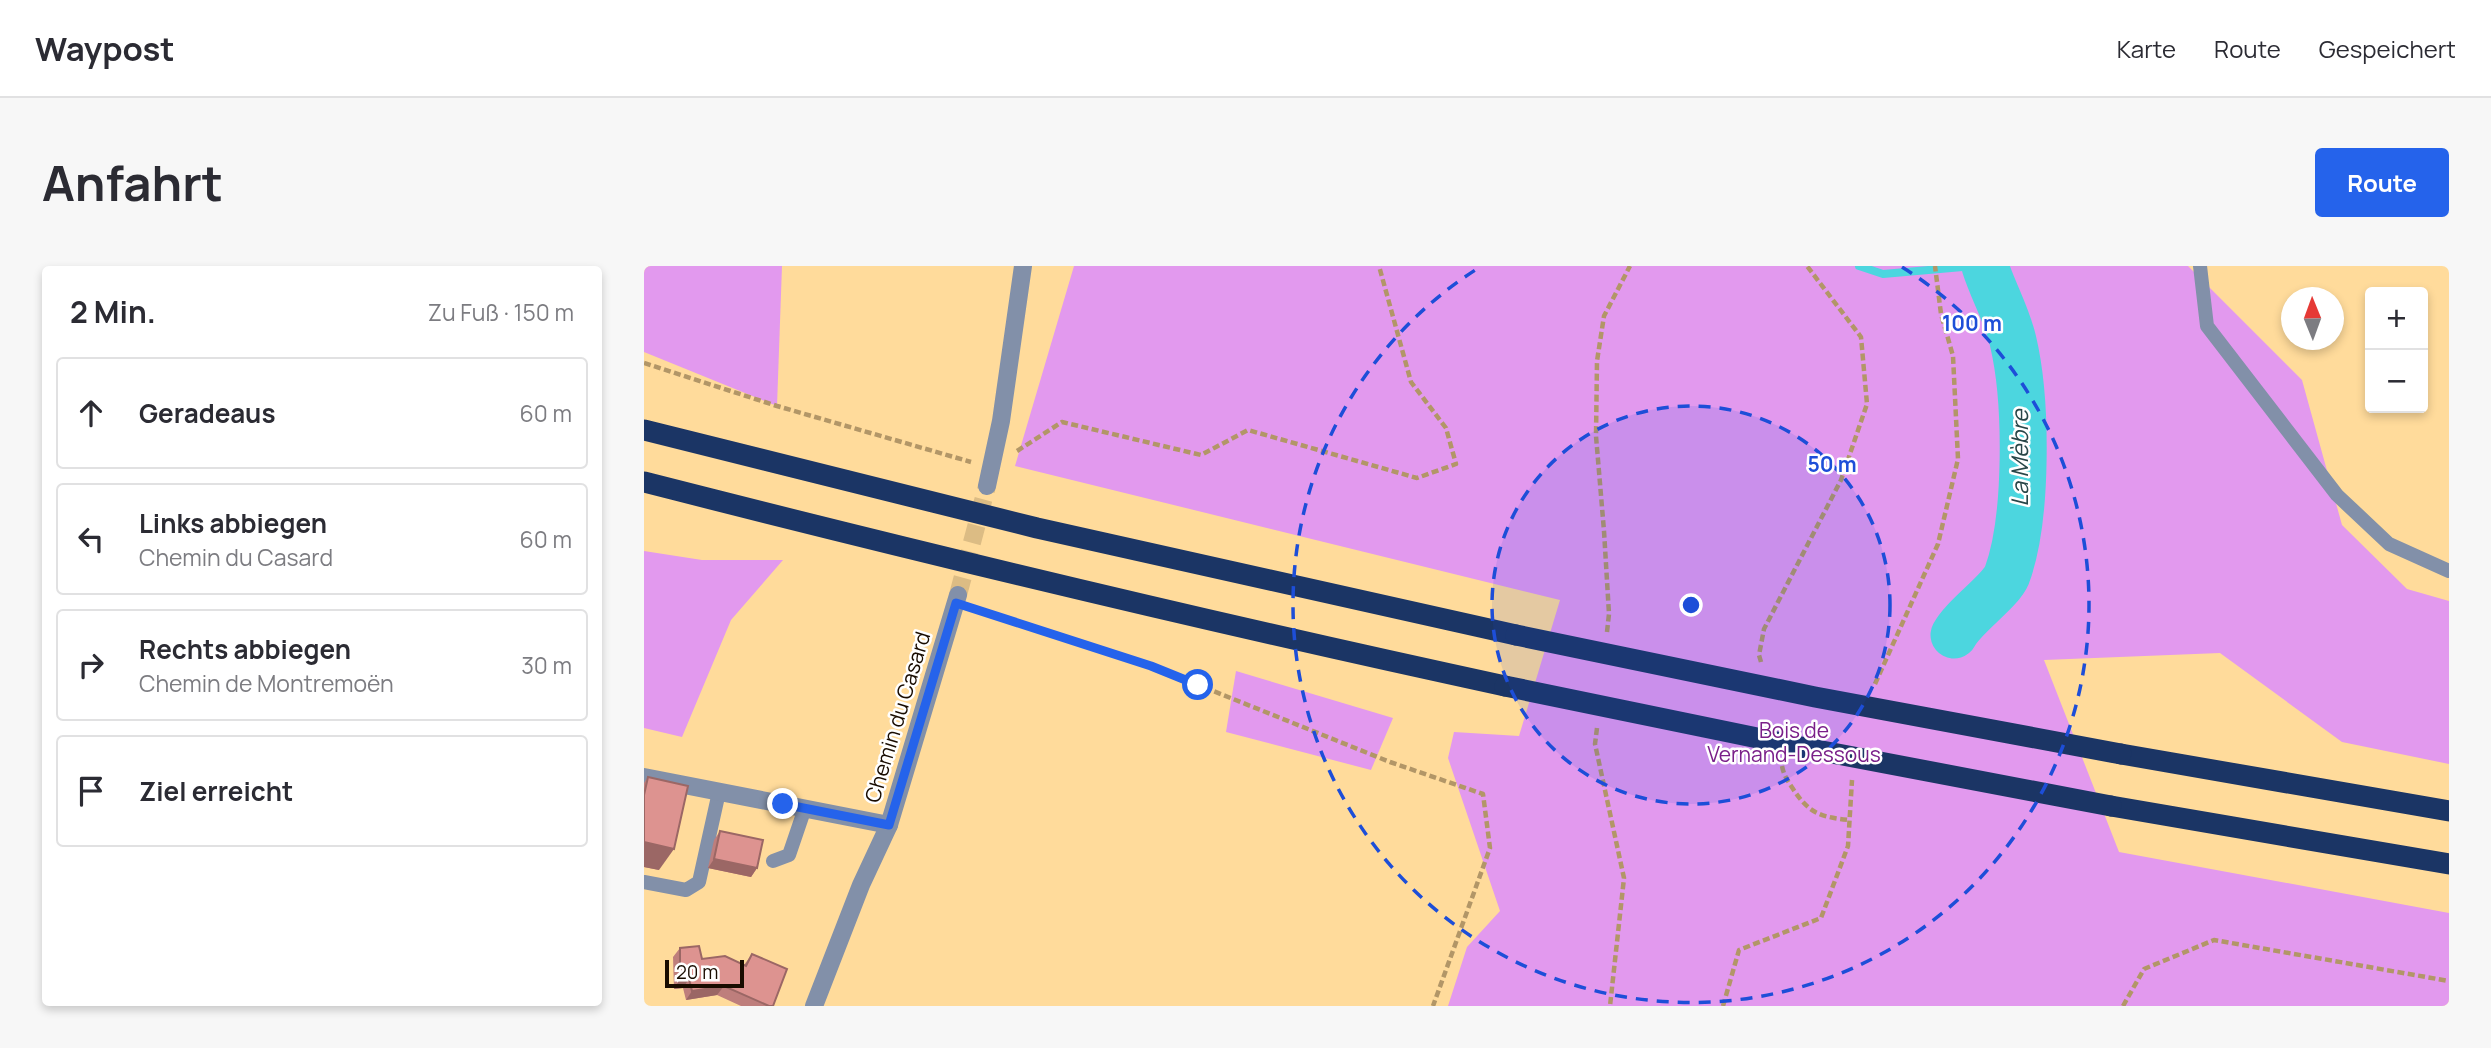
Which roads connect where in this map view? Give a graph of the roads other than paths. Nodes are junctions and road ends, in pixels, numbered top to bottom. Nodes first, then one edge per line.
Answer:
1 (1023, 266) edge
2 (2200, 266) edge
3 (644, 430) edge
4 (989, 477) tunnel mouth
5 (644, 482) edge
6 (2449, 571) edge
7 (957, 599) tunnel mouth
8 (644, 777) edge
9 (719, 792) junction
10 (805, 808) junction
11 (2449, 811) edge
12 (889, 825) junction
13 (773, 861) dead end
14 (2449, 864) edge
15 (644, 882) edge
16 (814, 1006) edge

1 - 4 street
2 - 6 lane
3 - 11 highway, bridge
5 - 14 highway, bridge
7 - 12 street, Chemin du Casard
8 - 9 street
9 - 10 street
9 - 15 lane
10 - 12 street
10 - 13 lane
12 - 16 street, Chemin du Casard

